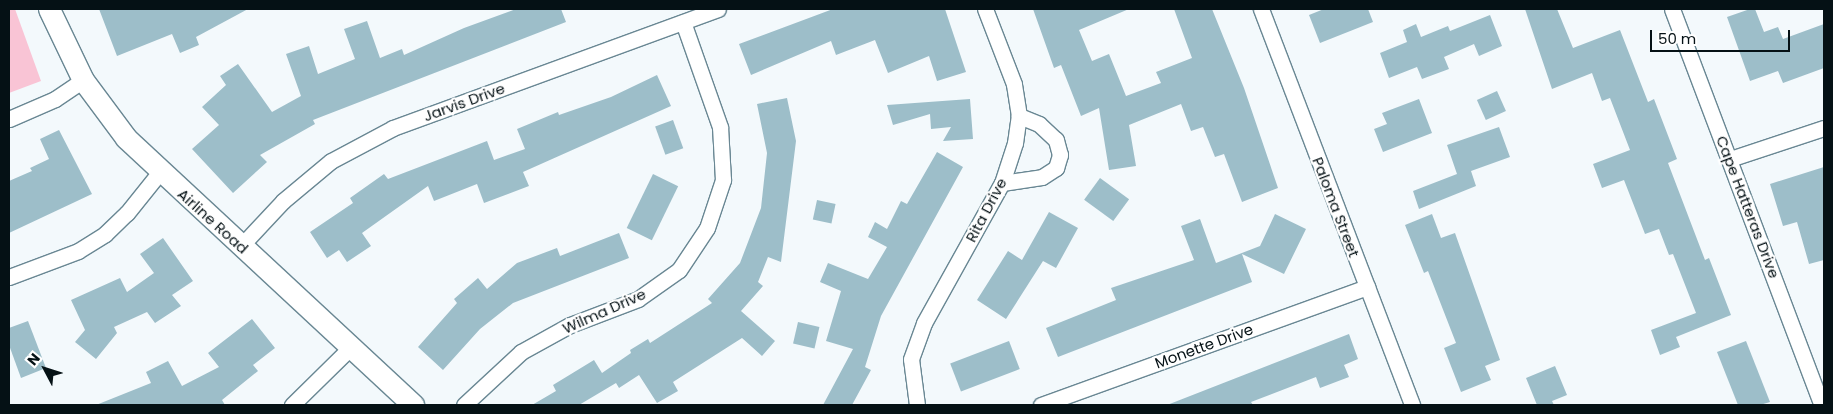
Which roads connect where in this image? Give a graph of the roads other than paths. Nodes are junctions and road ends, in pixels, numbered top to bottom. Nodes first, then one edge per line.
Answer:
1 (49, 9) edge
2 (718, 9) edge
3 (985, 9) edge
4 (1261, 9) edge
5 (1672, 9) edge
6 (683, 22) junction
7 (83, 80) junction
8 (1020, 116) junction
9 (9, 119) edge
10 (1824, 128) edge
11 (1730, 159) junction
12 (159, 172) junction
13 (1002, 183) junction
14 (240, 247) junction
15 (9, 277) edge
16 (1367, 288) junction
17 (352, 346) junction
18 (292, 405) edge
19 (413, 405) edge
20 (464, 405) edge
21 (916, 405) edge
22 (1041, 405) edge
23 (1412, 405) edge
24 (1822, 405) edge

1 - 7 main road, Airline Road
2 - 6 street, Jarvis Drive
3 - 8 street, Rita Drive
4 - 16 street, Paloma Street
5 - 11 street, Cape Hatteras Drive
6 - 14 street, Jarvis Drive
6 - 20 street, Wilma Drive
7 - 9 street
7 - 12 main road, Airline Road
8 - 13 street, Rita Drive
8 - 13 street
10 - 11 street
11 - 24 street, Cape Hatteras Drive
12 - 14 main road, Airline Road
12 - 15 street
13 - 21 street, Rita Drive
14 - 17 main road, Airline Road
16 - 22 street, Monette Drive
16 - 23 street, Paloma Street
17 - 18 street
17 - 19 main road, Airline Road

